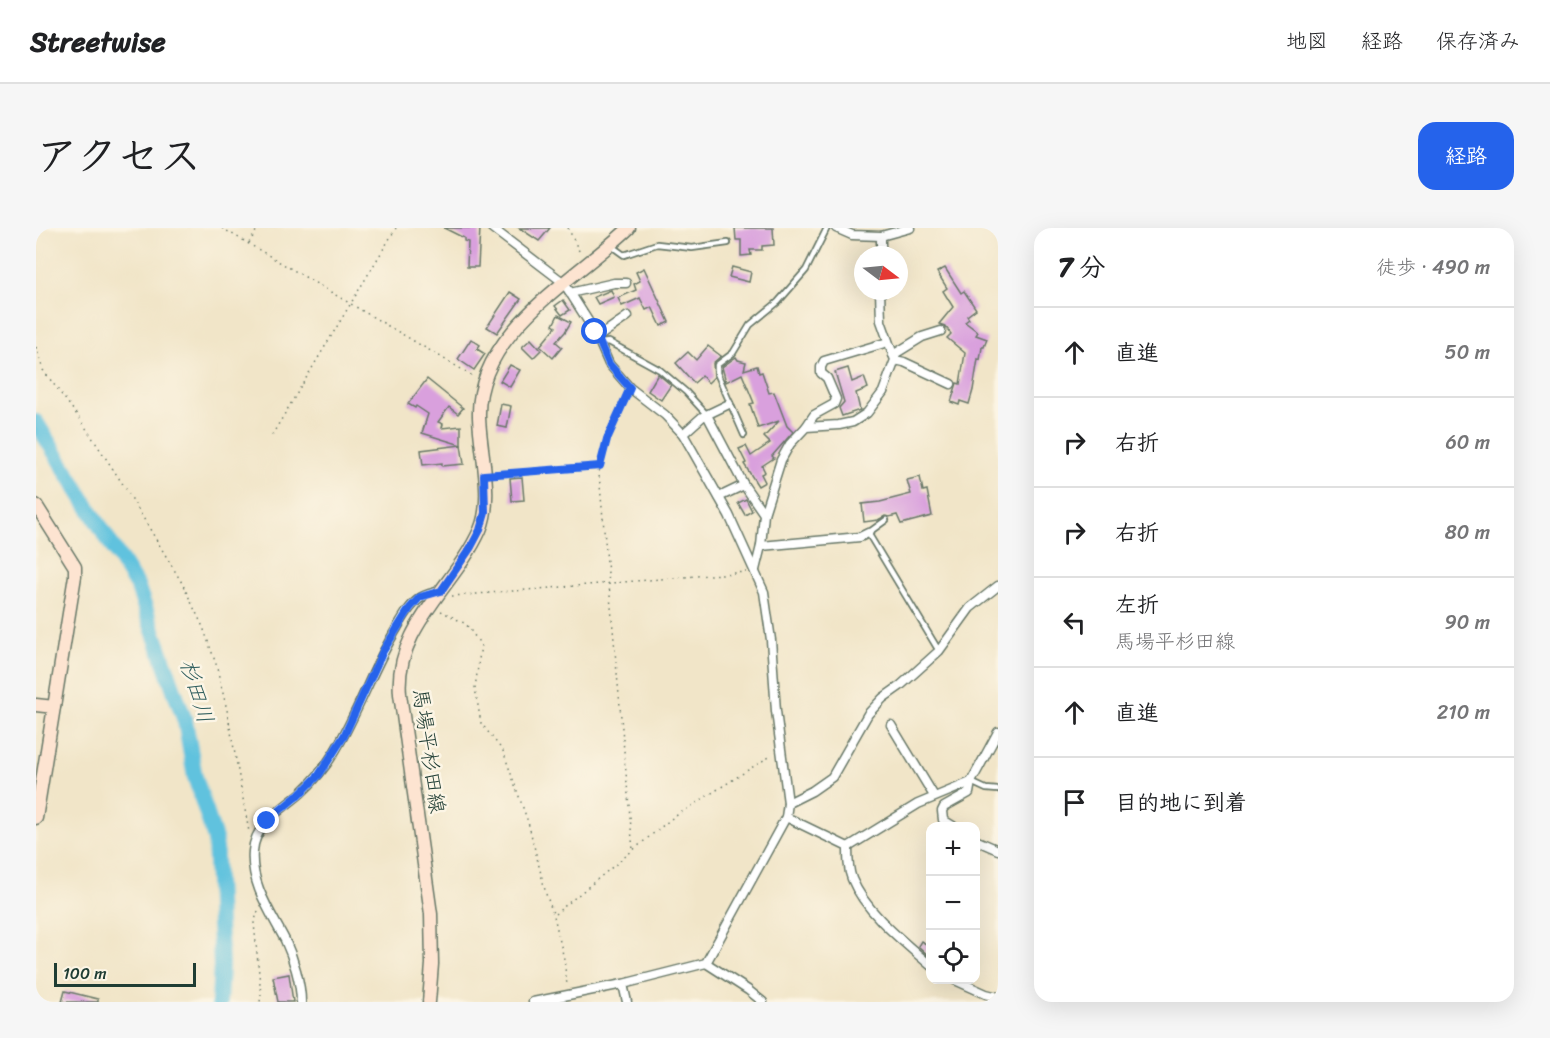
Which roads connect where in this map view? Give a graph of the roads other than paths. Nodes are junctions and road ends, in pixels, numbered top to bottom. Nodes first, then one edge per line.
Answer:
1 (492, 228) edge
2 (629, 228) edge
3 (827, 228) edge
4 (836, 228) edge
5 (910, 228) edge
6 (888, 233) edge
7 (728, 243) dead end
8 (610, 245) junction
9 (626, 283) dead end
10 (567, 288) junction
11 (880, 300) edge
12 (628, 316) dead end
13 (941, 331) dead end
14 (599, 340) junction
15 (888, 342) junction
16 (894, 358) junction
17 (951, 384) dead end
18 (729, 404) junction
19 (707, 415) junction
20 (806, 427) junction
21 (683, 434) junction
22 (744, 435) dead end
23 (744, 485) junction
24 (719, 497) junction
25 (36, 505) edge
26 (764, 514) junction
27 (886, 520) dead end
28 (868, 533) junction
29 (761, 546) junction
30 (755, 570) junction
31 (998, 586) edge
32 (441, 591) junction
33 (939, 651) junction
34 (36, 705) edge
35 (54, 707) junction
36 (891, 726) dead end
37 (998, 732) edge
38 (971, 782) junction
39 (998, 790) edge
40 (934, 796) junction
41 (788, 803) junction
42 (36, 818) edge
43 (786, 818) junction
44 (946, 822) edge
45 (980, 842) edge
46 (848, 847) junction
47 (998, 849) edge
48 (926, 962) edge
49 (706, 963) junction
50 (623, 984) junction
51 (964, 984) edge
52 (998, 997) edge
53 (627, 1001) edge
54 (301, 1002) edge
55 (429, 1002) edge
56 (533, 1002) edge
57 (763, 1002) edge

1 - 10 street
2 - 8 main road, 馬場平杉田線
3 - 18 lane
4 - 6 street
5 - 6 street
7 - 8 lane
8 - 10 main road, 馬場平杉田線
9 - 10 street
10 - 14 street
10 - 32 main road, 馬場平杉田線
11 - 15 street
12 - 14 street
13 - 16 street
14 - 19 lane
14 - 21 street
15 - 16 street
15 - 20 street
16 - 17 street
16 - 20 street
18 - 19 street
18 - 22 lane
19 - 21 street
19 - 23 street
20 - 26 street
21 - 24 street
23 - 24 street
23 - 26 street
24 - 30 street
25 - 35 main road
26 - 29 street
27 - 28 lane
28 - 29 street
28 - 33 lane
29 - 30 street
30 - 41 street
31 - 33 street
32 - 54 street
32 - 55 main road, 馬場平杉田線
33 - 41 street
34 - 35 main road
35 - 42 main road
36 - 40 street
37 - 38 street
38 - 39 lane
38 - 40 street
38 - 44 street
40 - 46 street
41 - 43 street
43 - 46 street
43 - 49 street
45 - 47 street
46 - 48 street
49 - 50 street
49 - 57 street
50 - 53 street
50 - 56 street
51 - 52 street

